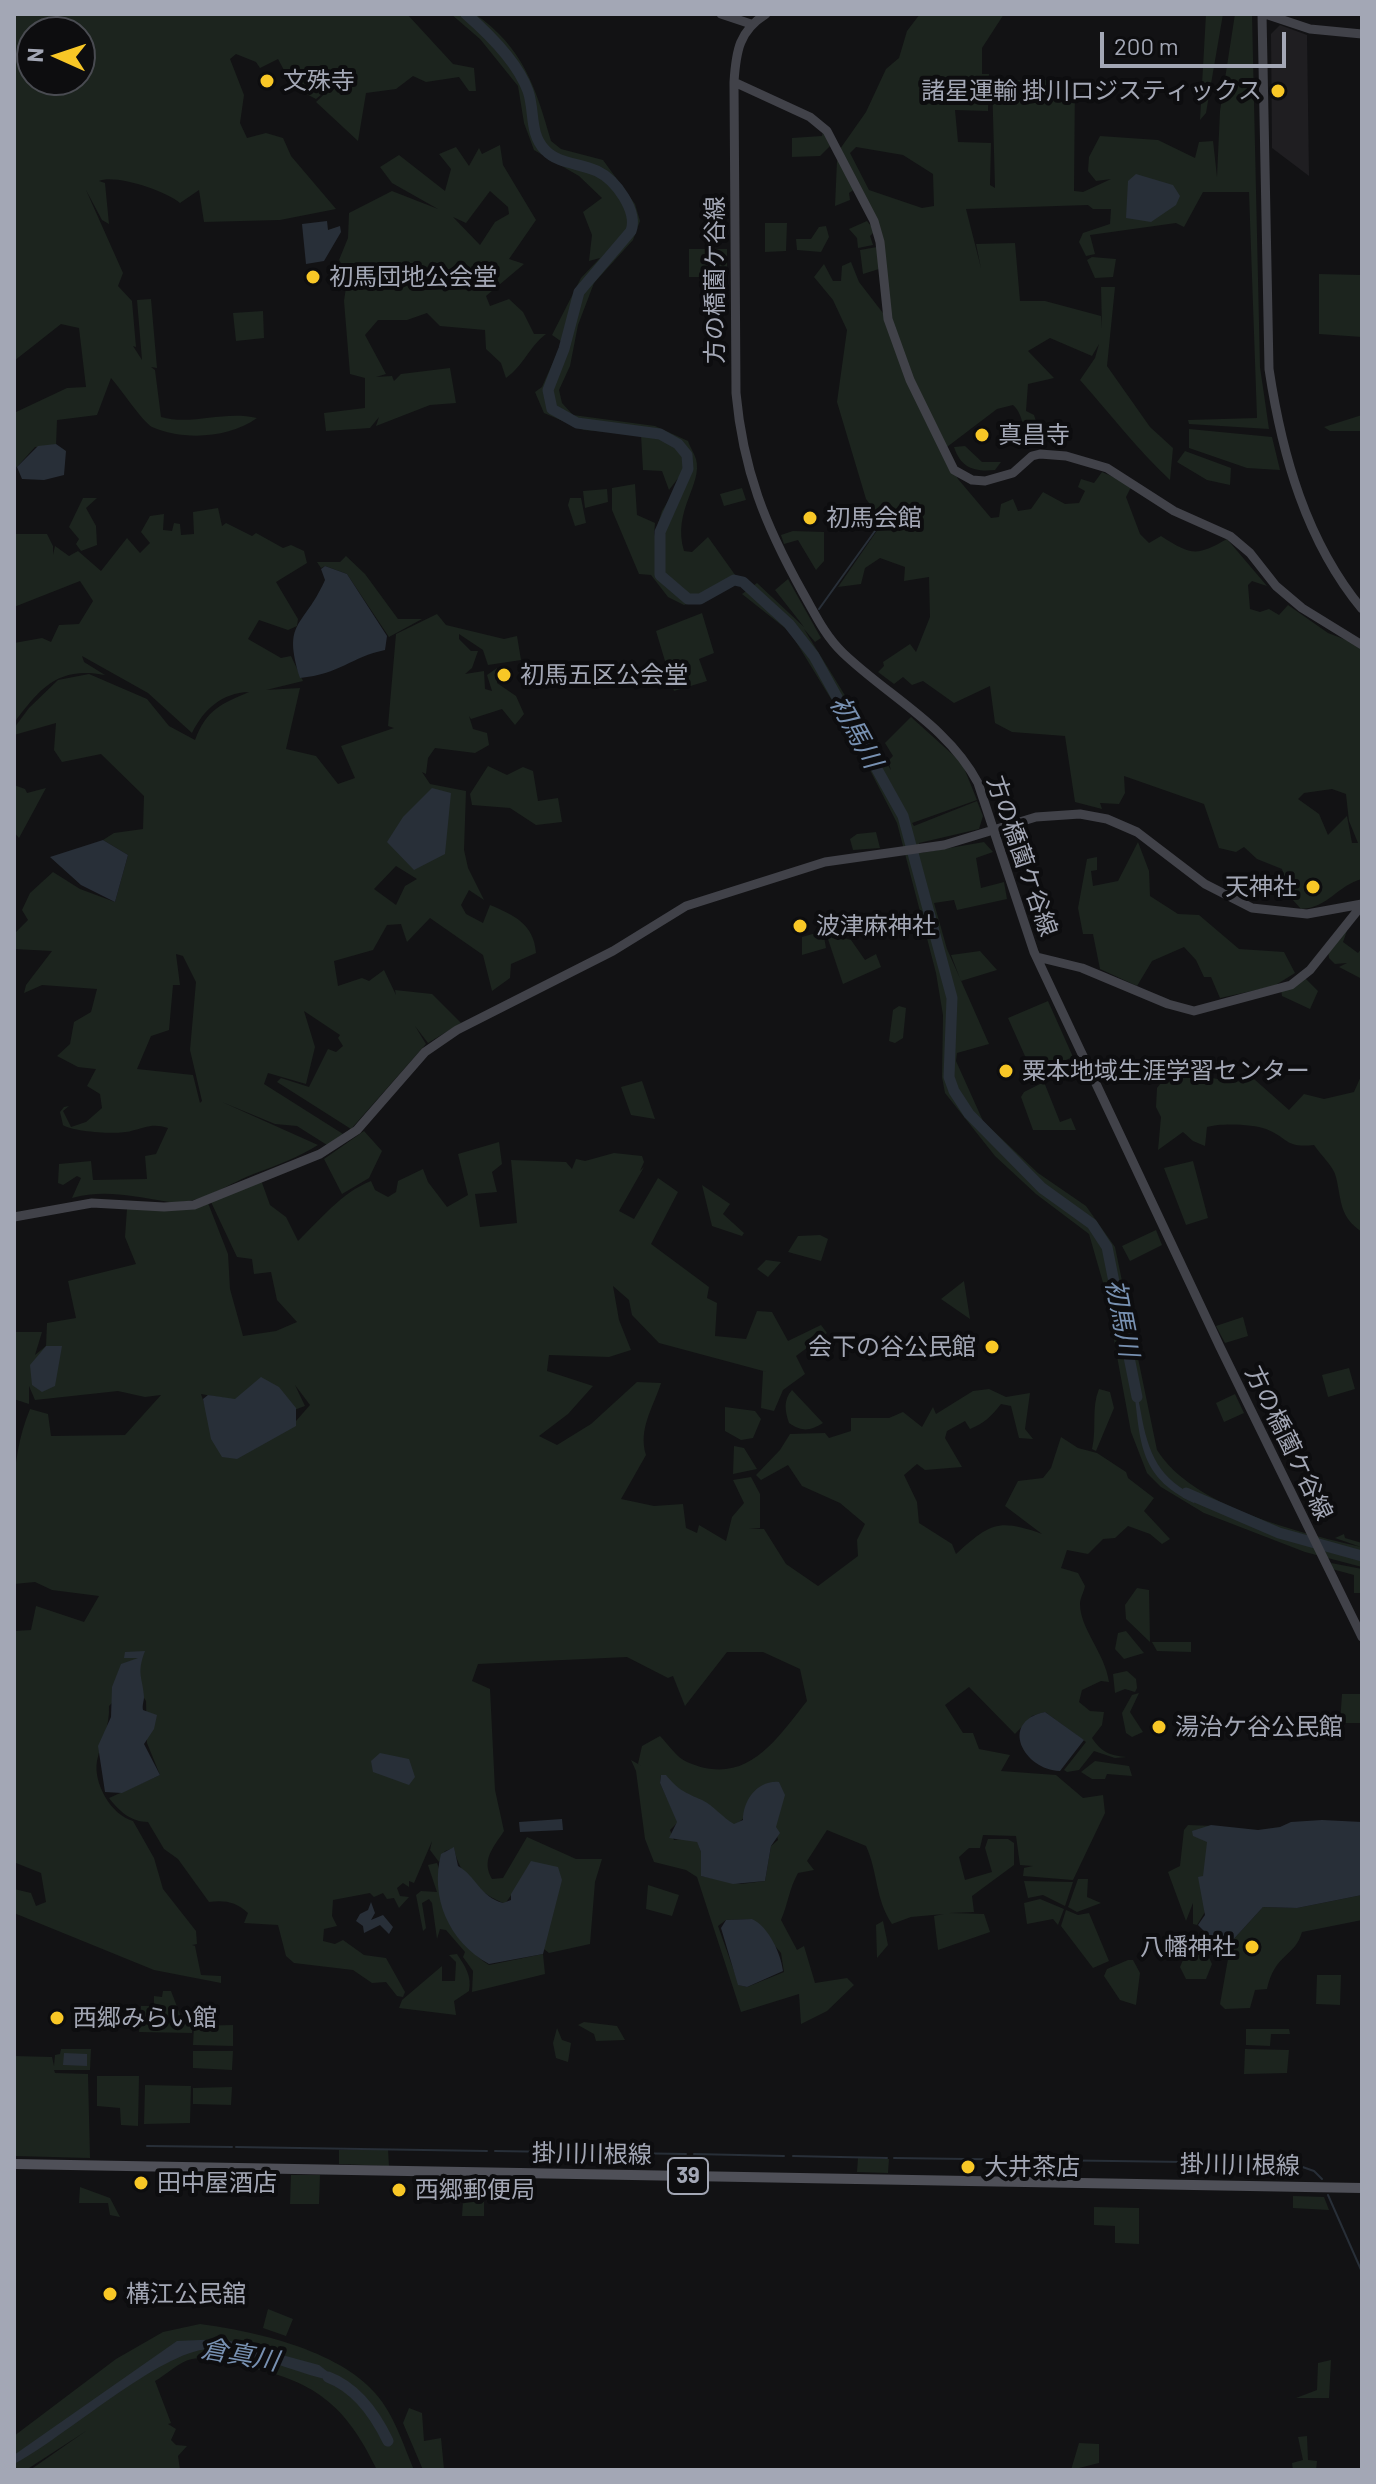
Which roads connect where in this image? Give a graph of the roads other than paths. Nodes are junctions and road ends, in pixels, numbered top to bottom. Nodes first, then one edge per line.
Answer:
1 (721, 14) edge
2 (766, 14) edge
3 (1264, 14) edge
4 (751, 24) junction
5 (1362, 34) edge
6 (734, 82) junction
7 (1362, 609) edge
8 (1362, 645) edge
9 (994, 829) junction
10 (1362, 904) edge
11 (1037, 957) junction
12 (14, 1217) edge
13 (1362, 1637) edge
14 (14, 2164) edge
15 (1362, 2188) edge

1 - 4 street
2 - 4 street
3 - 5 street
3 - 7 street
4 - 6 street, 方の橋薗ケ谷線
6 - 8 street
6 - 9 street, 方の橋薗ケ谷線
9 - 10 street
9 - 11 street, 方の橋薗ケ谷線
9 - 12 street
10 - 11 street
11 - 13 street, 方の橋薗ケ谷線
14 - 15 main road, 掛川川根線 / 39

